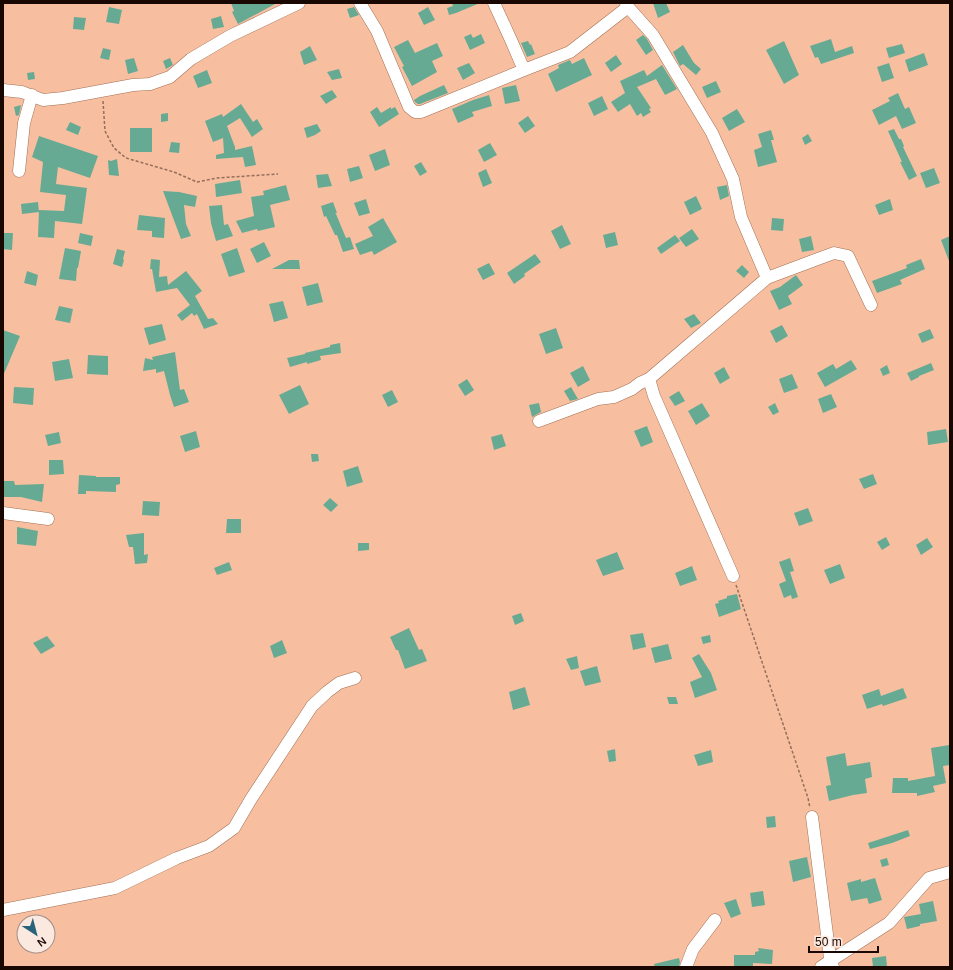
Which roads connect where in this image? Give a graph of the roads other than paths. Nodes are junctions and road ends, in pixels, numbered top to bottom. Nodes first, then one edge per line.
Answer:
1 (299, 3) edge
2 (360, 3) edge
3 (494, 3) edge
4 (627, 5) edge
5 (524, 70) junction
6 (3, 90) edge
7 (32, 95) junction
8 (19, 171) dead end
9 (767, 278) junction
10 (871, 305) dead end
11 (649, 379) junction
12 (539, 421) dead end
13 (3, 513) edge
14 (48, 519) dead end
15 (733, 576) road end
16 (355, 678) dead end
17 (812, 817) road end
18 (950, 872) edge
19 (3, 910) edge
20 (715, 920) dead end
21 (828, 965) edge
22 (686, 967) edge

1 - 7 street
2 - 5 street
3 - 5 street
4 - 5 street
4 - 9 street
6 - 7 street
7 - 8 street
9 - 10 street
9 - 11 street
11 - 12 street
11 - 15 street
13 - 14 street
16 - 19 street
17 - 21 street
18 - 21 street
20 - 22 street

